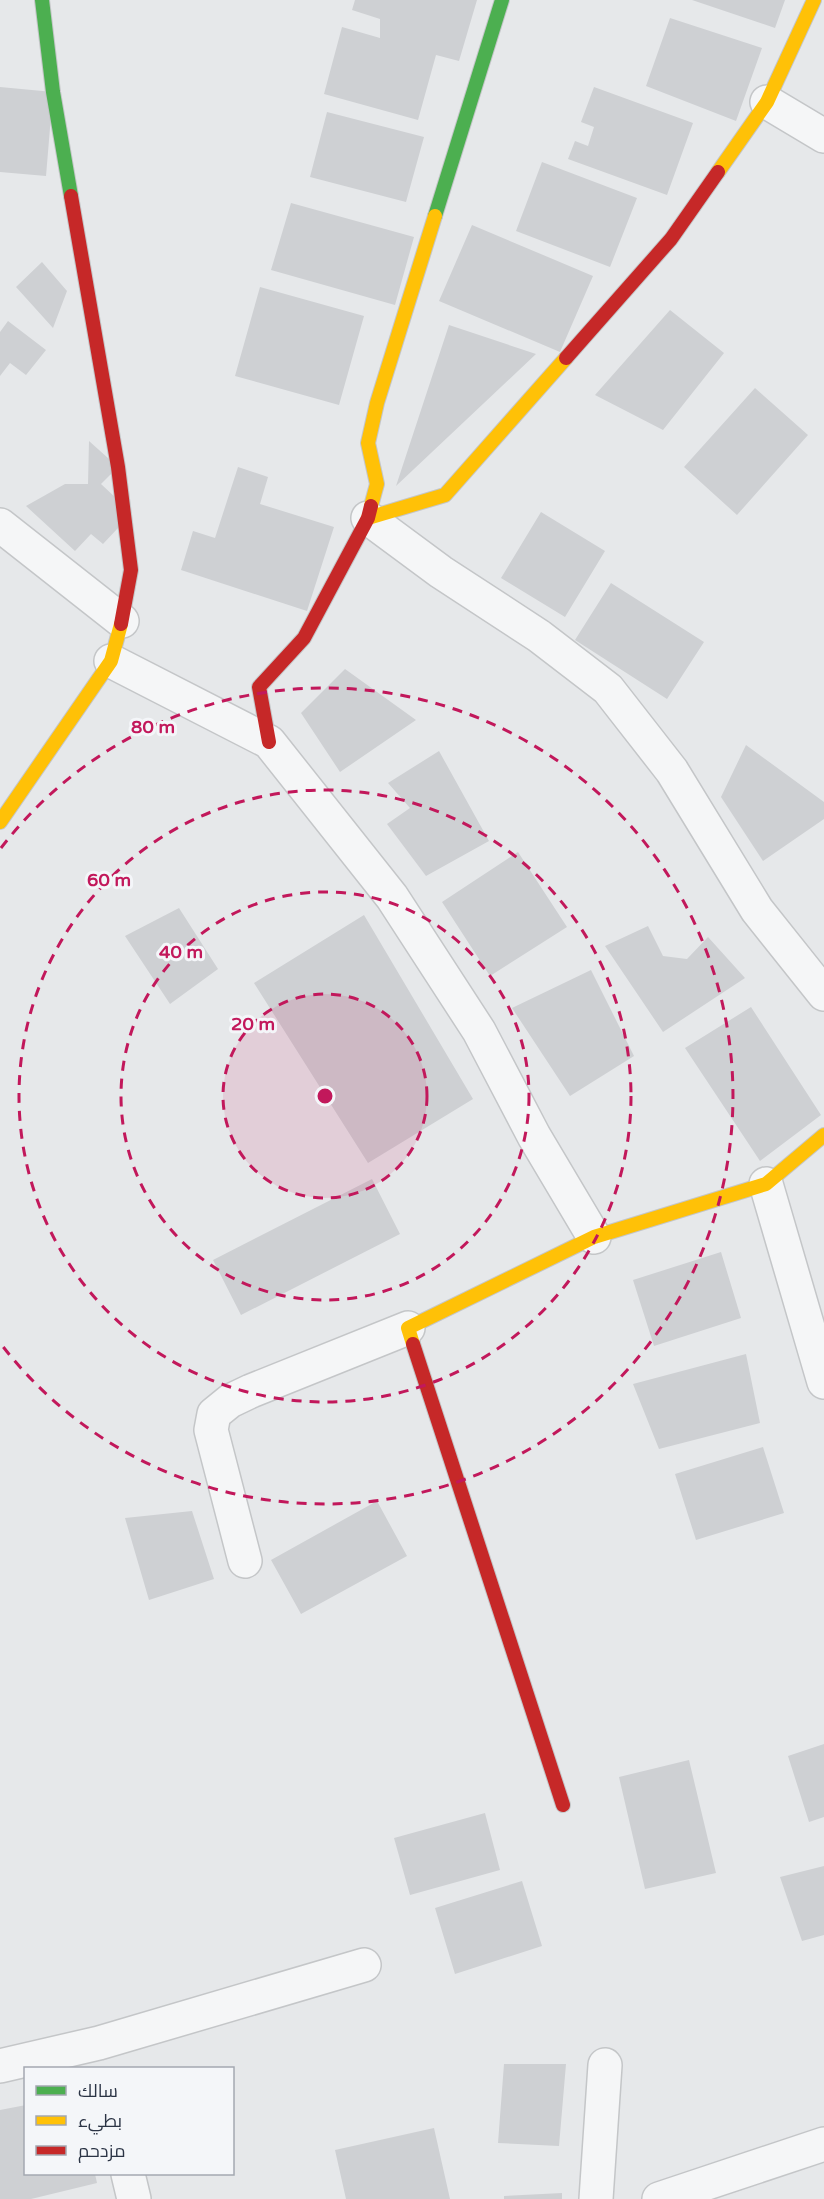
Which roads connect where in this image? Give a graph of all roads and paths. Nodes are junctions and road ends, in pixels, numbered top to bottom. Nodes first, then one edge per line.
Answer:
1 (42, 0) edge
2 (502, 0) edge
3 (814, 0) edge
4 (767, 102) junction
5 (824, 136) edge
6 (368, 518) junction
7 (0, 525) edge
8 (122, 621) junction
9 (111, 661) junction
10 (269, 742) junction
11 (0, 822) edge
12 (824, 994) edge
13 (824, 1135) edge
14 (766, 1184) junction
15 (594, 1237) junction
16 (408, 1328) junction
17 (824, 1382) edge
18 (245, 1561) dead end
19 (563, 1805) dead end
20 (364, 1965) dead end
21 (102, 2056) edge
22 (605, 2065) dead end
23 (0, 2066) edge
24 (824, 2144) edge
25 (128, 2175) edge
26 (134, 2199) edge
27 (596, 2199) edge
28 (659, 2199) edge

1 - 8 street
2 - 6 street
3 - 4 street
4 - 5 street
4 - 6 street
6 - 10 street
6 - 12 street
7 - 8 street
8 - 9 street
9 - 10 street
9 - 11 street
10 - 15 street
13 - 14 street
14 - 15 street
14 - 17 street
15 - 16 street
16 - 18 street
16 - 19 street
20 - 21 street
21 - 23 street
22 - 27 street
24 - 28 street
25 - 26 street

